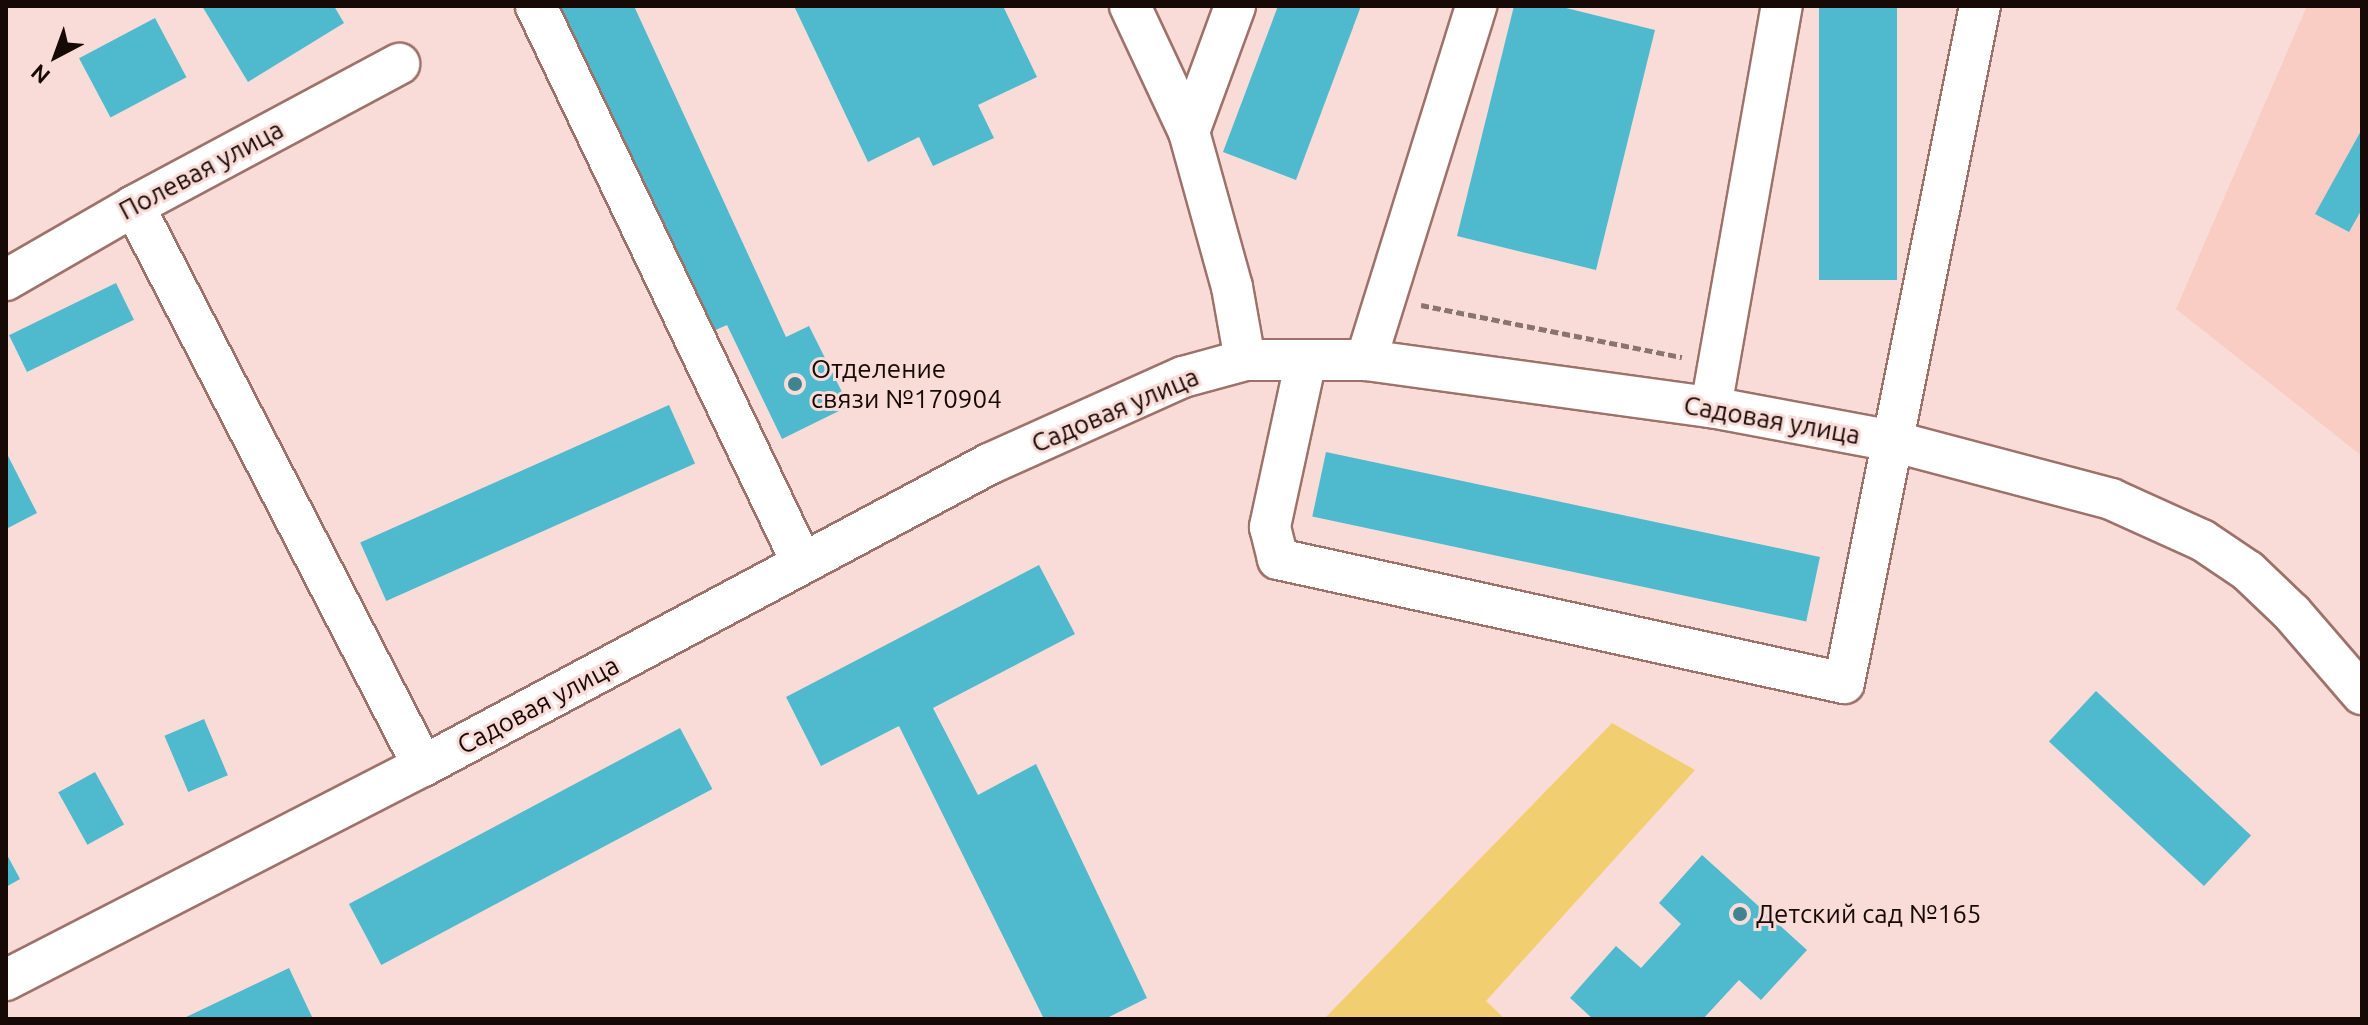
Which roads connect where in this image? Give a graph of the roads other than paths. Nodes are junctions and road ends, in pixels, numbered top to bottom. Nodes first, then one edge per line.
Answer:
1 (536, 6) edge
2 (1130, 6) edge
3 (1235, 6) edge
4 (1476, 6) edge
5 (1782, 6) edge
6 (1980, 6) edge
7 (399, 64) dead end
8 (1189, 132) junction
9 (134, 206) junction
10 (6, 280) edge
11 (1245, 360) junction
12 (1306, 360) junction
13 (1366, 360) junction
14 (1711, 407) junction
15 (1892, 441) junction
16 (802, 563) junction
17 (2362, 694) edge
18 (423, 766) junction
19 (6, 980) edge

1 - 16 street
2 - 8 street
3 - 8 street
4 - 13 street
5 - 14 street
6 - 15 street
7 - 9 street, Полевая улица
8 - 11 street
9 - 10 street, Полевая улица
9 - 18 street
11 - 12 street, Садовая улица
11 - 16 street, Садовая улица
12 - 13 street, Садовая улица
12 - 15 street
13 - 14 street, Садовая улица
14 - 15 street, Садовая улица
15 - 17 street, Садовая улица
16 - 18 street, Садовая улица
18 - 19 street, Садовая улица

